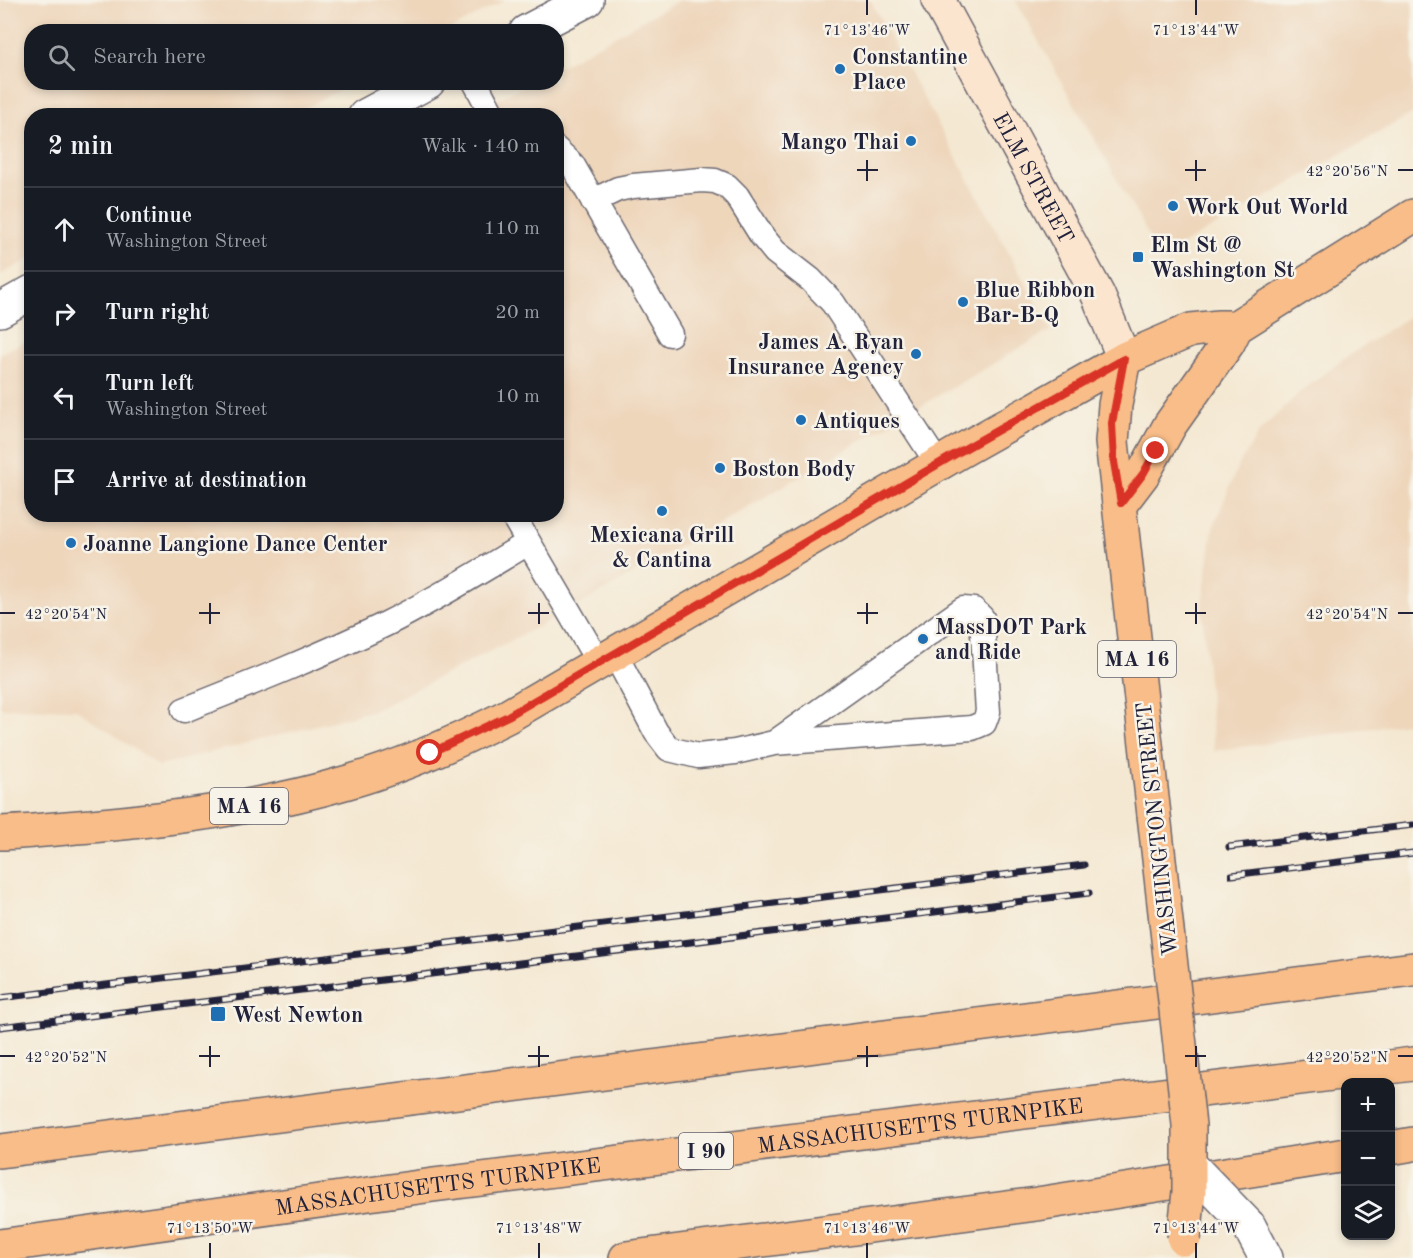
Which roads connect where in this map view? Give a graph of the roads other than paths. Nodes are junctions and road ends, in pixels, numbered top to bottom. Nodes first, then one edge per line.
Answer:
1 (587, 0) edge
2 (938, 0) edge
3 (541, 24) edge
4 (413, 90) edge
5 (479, 90) edge
6 (379, 108) edge
7 (489, 108) edge
8 (564, 156) edge
9 (593, 201) junction
10 (1413, 216) edge
11 (24, 296) edge
12 (0, 310) edge
13 (1236, 327) junction
14 (670, 334) dead end
15 (1124, 359) junction
16 (938, 464) junction
17 (1121, 503) junction
18 (516, 522) edge
19 (528, 543) junction
20 (607, 659) junction
21 (184, 710) dead end
22 (774, 743) junction
23 (0, 833) edge
24 (1413, 969) edge
25 (1413, 1064) edge
26 (1413, 1144) edge
27 (1395, 1147) edge
28 (0, 1151) edge
29 (1341, 1156) edge
30 (1190, 1165) junction
31 (0, 1246) edge
32 (1183, 1248) edge
33 (626, 1258) edge
34 (1266, 1258) edge

1 - 3 street
2 - 15 street, ELM STREET
4 - 6 street
5 - 7 lane
8 - 9 lane
9 - 14 lane
9 - 16 lane
10 - 13 main road, MA 16
11 - 12 street
13 - 15 main road, MA 16
13 - 17 main road, MA 16
15 - 16 main road, MA 16
15 - 17 main road, WASHINGTON STREET
16 - 20 main road, MA 16
17 - 30 main road, WASHINGTON STREET / MA 16, bridge
18 - 19 lane
19 - 20 lane
19 - 21 lane
20 - 22 lane
20 - 23 main road, MA 16
22 - 22 lane
24 - 28 main road
25 - 31 main road, MASSACHUSETTS TURNPIKE / I 90
26 - 27 main road
29 - 33 main road
30 - 32 main road, WASHINGTON STREET / MA 16, bridge
30 - 34 street, bridge

